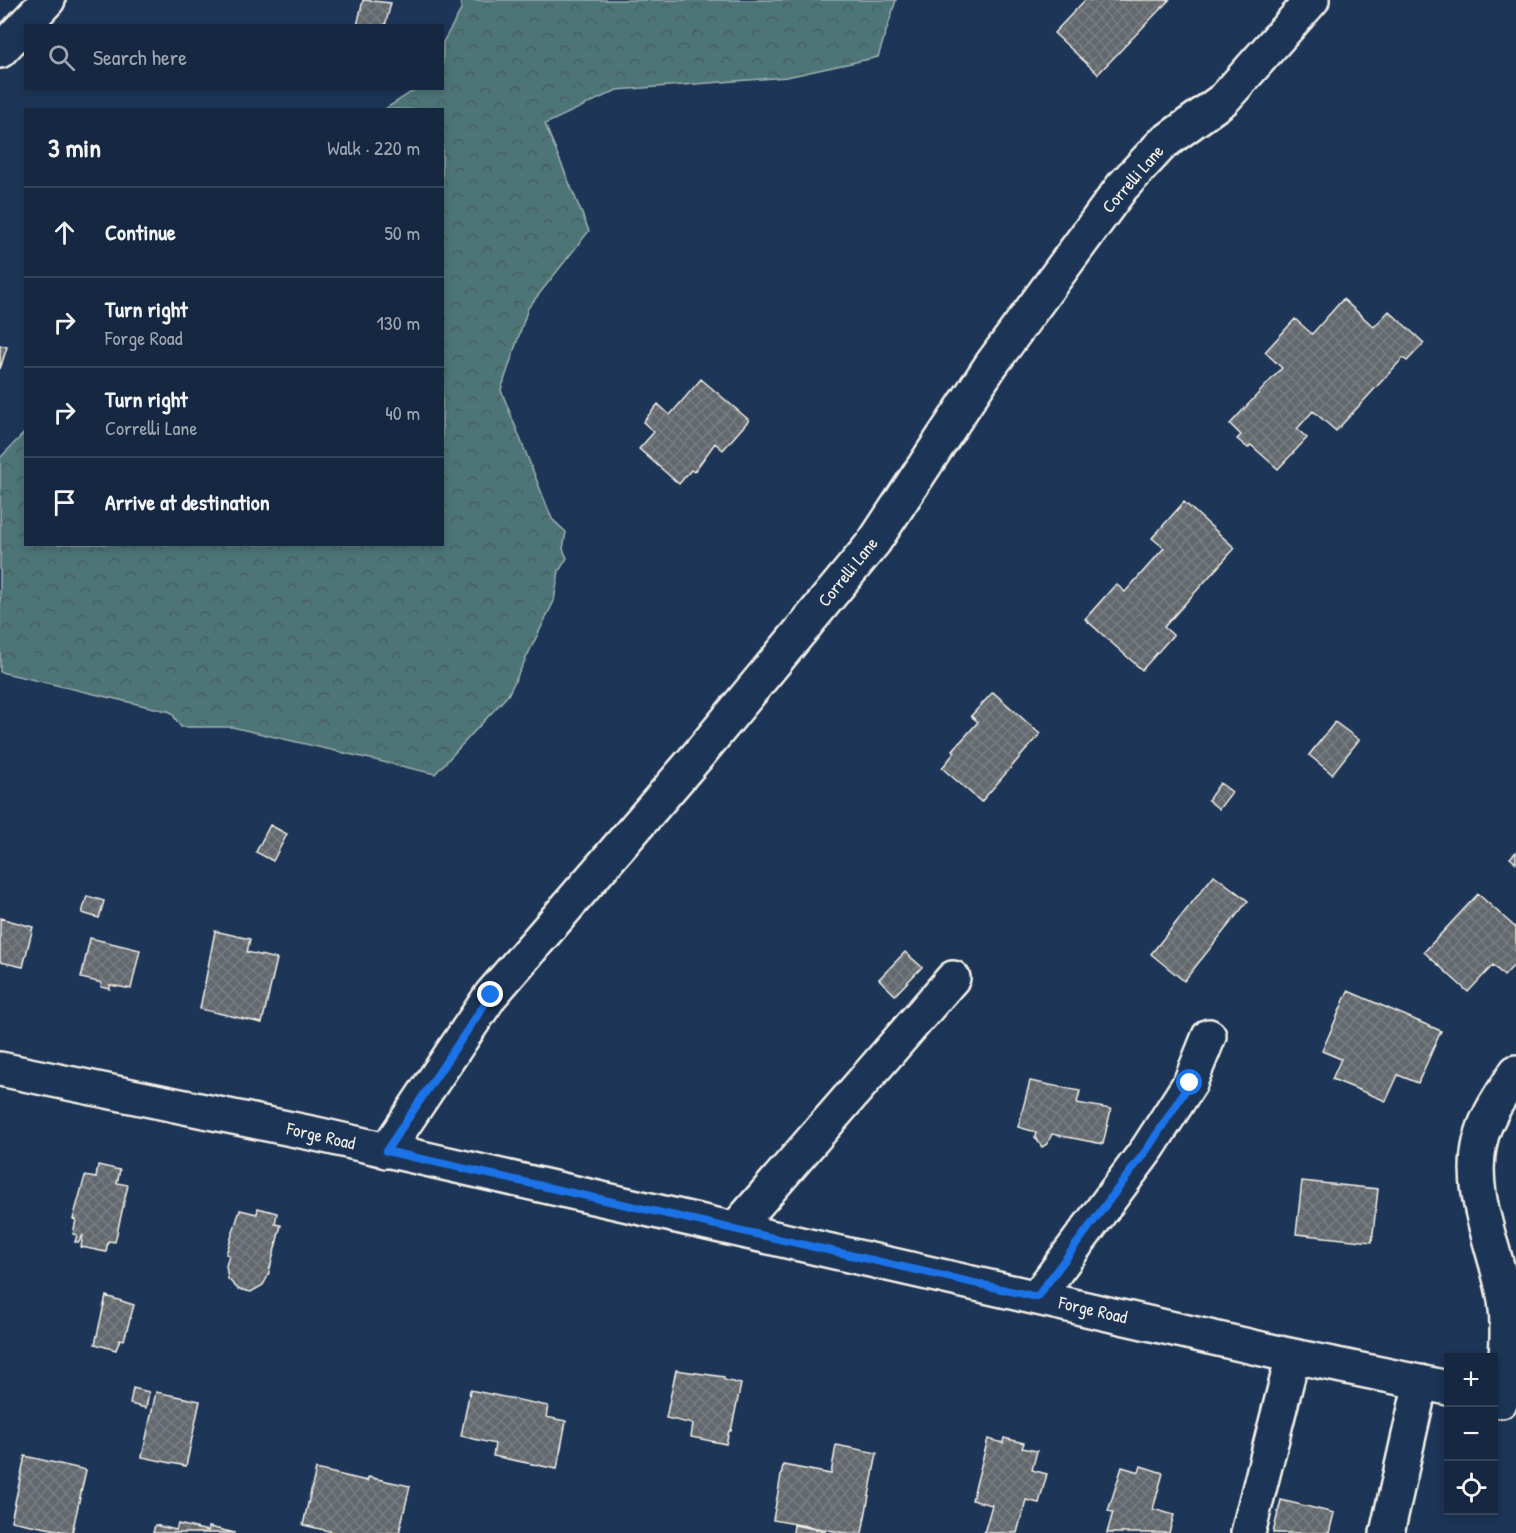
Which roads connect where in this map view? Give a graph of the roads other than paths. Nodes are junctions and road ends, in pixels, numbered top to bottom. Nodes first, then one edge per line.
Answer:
1 (48, 0) edge
2 (1312, 0) edge
3 (25, 24) edge
4 (24, 26) edge
5 (0, 51) edge
6 (953, 978) dead end
7 (1209, 1036) dead end
8 (0, 1069) edge
9 (1516, 1072) edge
10 (386, 1151) junction
11 (735, 1229) junction
12 (1037, 1297) junction
13 (1293, 1356) junction
14 (1435, 1385) edge
15 (1504, 1401) edge
16 (1248, 1533) edge
17 (1387, 1533) edge

1 - 3 street
2 - 10 street, Correlli Lane
4 - 5 street
6 - 11 street
7 - 12 street
8 - 10 street, Forge Road
9 - 15 street
10 - 11 street, Forge Road
11 - 12 street, Forge Road
12 - 13 street, Forge Road
13 - 14 street, Forge Road
13 - 16 street
14 - 17 street

